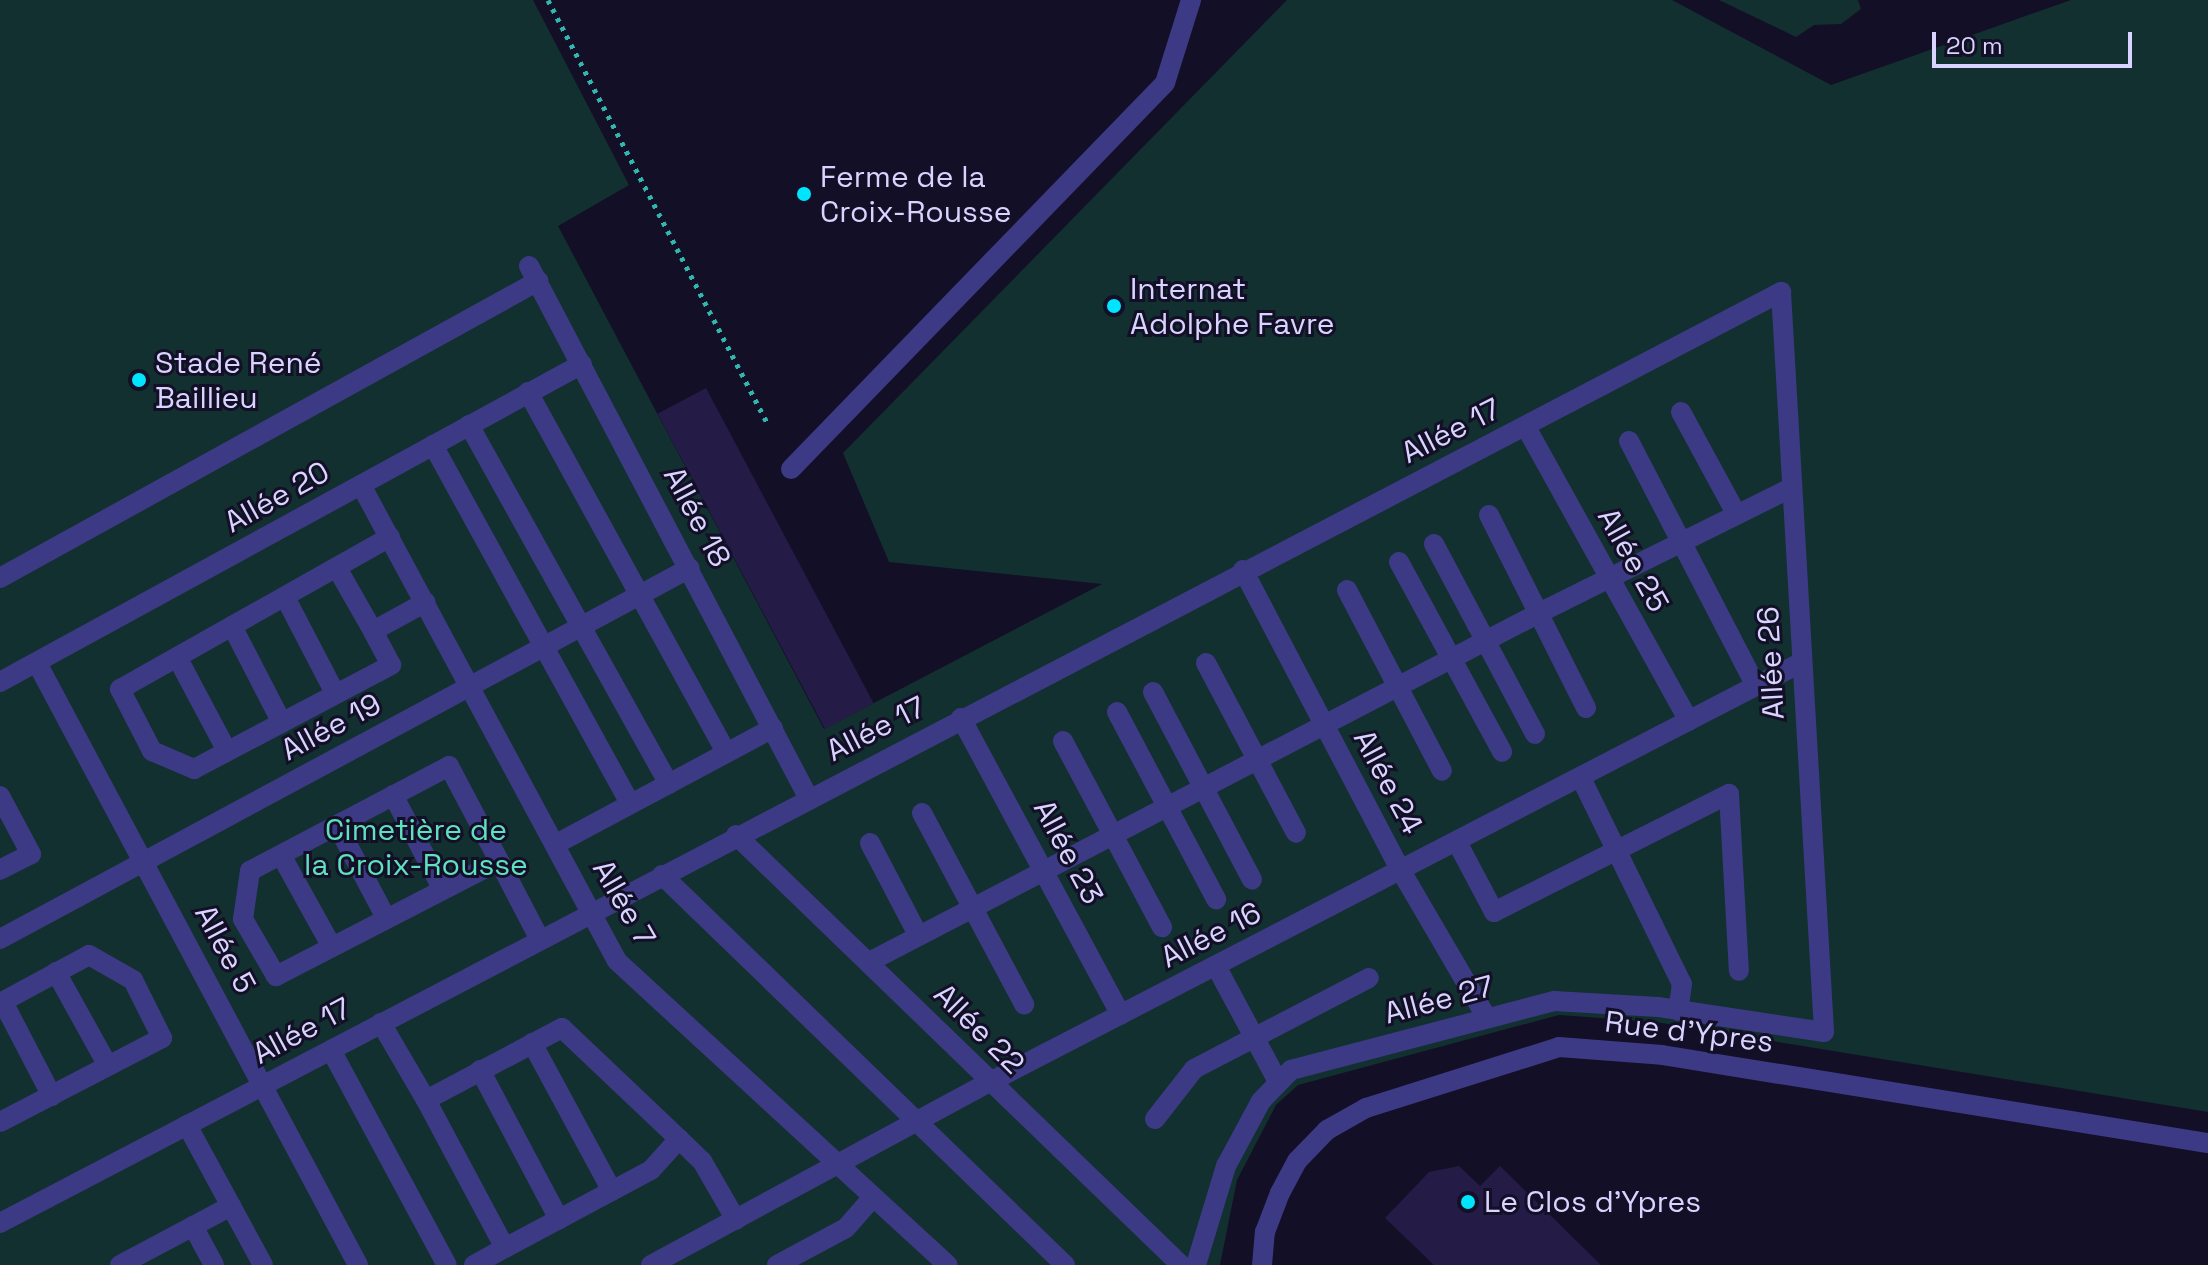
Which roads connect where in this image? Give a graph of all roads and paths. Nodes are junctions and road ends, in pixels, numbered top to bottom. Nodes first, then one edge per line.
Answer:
1 (548, 0) edge
2 (1191, 0) edge
3 (1781, 292) joint
4 (582, 364) junction
5 (528, 392) junction
6 (1681, 412) dead end
7 (469, 425) junction
8 (1526, 427) junction
9 (1629, 441) dead end
10 (433, 445) junction
11 (791, 469) joint
12 (361, 485) junction
13 (1791, 488) junction
14 (1489, 515) dead end
15 (1737, 515) junction
16 (390, 537) junction
17 (1681, 542) junction
18 (1434, 544) dead end
19 (1399, 562) dead end
20 (337, 568) junction
21 (690, 568) junction
22 (1243, 570) junction
23 (0, 578) edge
24 (1608, 578) junction
25 (1347, 590) dead end
26 (640, 594) junction
27 (285, 597) junction
28 (426, 602) junction
29 (1539, 613) junction
30 (232, 626) junction
31 (581, 626) junction
32 (373, 631) junction
33 (1485, 641) junction
34 (543, 646) junction
35 (177, 657) junction
36 (1451, 659) junction
37 (37, 663) junction
38 (1206, 663) dead end
39 (1800, 663) junction
40 (0, 682) edge
41 (472, 684) junction
42 (1756, 686) junction
43 (1398, 687) junction
44 (1153, 692) dead end
45 (335, 693) junction
46 (1586, 708) dead end
47 (1117, 712) dead end
48 (961, 718) junction
49 (1689, 721) junction
50 (282, 723) junction
51 (1325, 726) junction
52 (773, 728) junction
53 (1535, 734) dead end
54 (1063, 741) dead end
55 (227, 751) junction
56 (726, 752) junction
57 (1502, 752) dead end
58 (1257, 760) junction
59 (1442, 771) dead end
60 (1581, 778) junction
61 (669, 784) junction
62 (1203, 787) junction
63 (393, 795) junction
64 (0, 796) edge
65 (808, 797) junction
66 (630, 804) junction
67 (1168, 806) junction
68 (922, 813) dead end
69 (337, 825) junction
70 (1296, 833) dead end
71 (1113, 834) junction
72 (736, 835) junction
73 (1457, 842) junction
74 (870, 843) dead end
75 (556, 844) junction
76 (1617, 850) junction
77 (281, 855) junction
78 (499, 861) junction
79 (145, 862) junction
80 (1044, 869) junction
81 (0, 870) edge
82 (1401, 871) junction
83 (662, 875) junction
84 (1252, 880) dead end
85 (443, 890) junction
86 (1216, 899) dead end
87 (973, 907) junction
88 (591, 911) junction
89 (386, 918) junction
90 (1162, 927) dead end
91 (918, 935) junction
92 (539, 938) junction
93 (0, 939) edge
94 (332, 947) junction
95 (869, 962) junction
96 (1216, 966) junction
97 (1739, 971) dead end
98 (56, 972) junction
99 (1369, 978) dead end
100 (1, 1002) edge
101 (1024, 1004) dead end
102 (1678, 1011) junction
103 (1121, 1015) junction
104 (1487, 1018) junction
105 (381, 1023) junction
106 (1824, 1032) joint
107 (1254, 1038) junction
108 (532, 1043) junction
109 (331, 1050) junction
110 (108, 1066) junction
111 (480, 1070) junction
112 (1277, 1080) junction
113 (990, 1082) junction
114 (263, 1086) junction
115 (52, 1096) junction
116 (426, 1100) junction
117 (1155, 1119) dead end
118 (0, 1122) edge
119 (917, 1122) junction
120 (187, 1125) junction
121 (679, 1139) junction
122 (2208, 1143) edge
123 (839, 1165) junction
124 (612, 1191) junction
125 (873, 1197) junction
126 (231, 1206) junction
127 (559, 1219) junction
128 (736, 1220) junction
129 (0, 1223) edge
130 (193, 1226) junction
131 (505, 1248) junction
132 (134, 1262) edge
133 (794, 1263) edge
134 (214, 1265) edge
135 (263, 1265) edge
136 (358, 1265) edge
137 (447, 1265) edge
138 (474, 1265) edge
139 (651, 1265) edge
140 (948, 1265) edge
141 (1065, 1265) edge
142 (1181, 1265) edge
143 (1196, 1265) edge
144 (1262, 1265) edge

1 - 11 path
2 - 11 street
3 - 8 street, Allée 17
3 - 13 street, Allée 26
4 - 5 street, Allée 20
4 - 21 street, Allée 18
4 - 23 street, Allée 18
5 - 7 street, Allée 20
5 - 26 street
6 - 15 street
7 - 10 street, Allée 20
7 - 31 street
8 - 22 street, Allée 17
8 - 24 street, Allée 25
9 - 17 street
10 - 12 street, Allée 20
10 - 34 street
12 - 16 street, Allée 7
12 - 37 street, Allée 20
13 - 15 street
13 - 39 street, Allée 26
14 - 29 street
15 - 17 street
16 - 20 street
16 - 28 street, Allée 7
17 - 24 street
17 - 42 street
18 - 33 street
19 - 36 street
20 - 27 street
20 - 32 street
21 - 26 street, Allée 19
21 - 52 street, Allée 18
22 - 48 street, Allée 17
22 - 51 street, Allée 24
24 - 29 street
24 - 49 street, Allée 25
25 - 43 street
26 - 31 street, Allée 19
26 - 56 street
27 - 30 street
27 - 45 street
28 - 32 street
28 - 41 street, Allée 7
29 - 33 street
29 - 46 street
30 - 35 street
30 - 50 street
31 - 34 street, Allée 19
31 - 61 street
32 - 45 street
33 - 36 street
33 - 53 street
34 - 41 street, Allée 19
34 - 66 street
35 - 55 street
35 - 55 street
36 - 43 street
36 - 57 street
37 - 40 street, Allée 20
37 - 79 street, Allée 5
38 - 58 street
39 - 42 street, Allée 16
39 - 106 street, Allée 26
41 - 75 street, Allée 7
41 - 79 street, Allée 19
42 - 49 street, Allée 16
43 - 51 street
43 - 59 street
44 - 62 street
45 - 50 street
47 - 67 street
48 - 65 street, Allée 17
48 - 80 street, Allée 23
49 - 60 street, Allée 16
50 - 55 street
51 - 58 street
51 - 82 street, Allée 24
52 - 56 street
52 - 65 street, Allée 18
54 - 71 street
56 - 61 street
58 - 62 street
58 - 70 street
60 - 73 street, Allée 16
60 - 76 street
61 - 66 street
62 - 67 street
62 - 84 street
63 - 69 street
63 - 78 street
63 - 85 street
64 - 81 street
65 - 72 street, Allée 17
66 - 75 street
67 - 71 street
67 - 86 street
68 - 87 street
69 - 77 street
69 - 89 street
71 - 80 street
71 - 90 street
72 - 83 street, Allée 17
72 - 95 street, Allée 22
73 - 76 street
73 - 82 street, Allée 16
74 - 91 street
75 - 88 street, Allée 7
76 - 97 street
76 - 102 street
77 - 94 street
77 - 94 street
78 - 85 street
78 - 92 street
79 - 93 street, Allée 19
79 - 114 street, Allée 5
80 - 87 street
80 - 103 street, Allée 23
82 - 96 street, Allée 16
82 - 104 street, Allée 24
83 - 88 street, Allée 17
83 - 119 street
85 - 89 street
87 - 91 street
87 - 101 street
88 - 92 street, Allée 17
88 - 123 street, Allée 7
89 - 94 street
91 - 95 street
92 - 105 street, Allée 17
95 - 113 street, Allée 22
96 - 103 street, Allée 16
96 - 107 street
98 - 100 street
98 - 110 street
98 - 110 street
99 - 107 street
100 - 115 street
102 - 104 street, Allée 27
102 - 106 street, Allée 27
103 - 113 street, Allée 16
104 - 112 street, Allée 27
105 - 109 street, Allée 17
105 - 116 street
107 - 112 street
107 - 117 street
108 - 111 street
108 - 121 street
108 - 124 street
109 - 114 street, Allée 17
109 - 137 street
110 - 115 street
111 - 116 street
111 - 127 street
112 - 143 street
113 - 119 street, Allée 16
113 - 142 street, Allée 22
114 - 120 street, Allée 17
114 - 136 street, Allée 5
115 - 118 street
116 - 131 street
119 - 123 street, Allée 16
119 - 141 street
120 - 126 street
120 - 129 street, Allée 17
121 - 124 street
121 - 128 street
122 - 144 street, Rue d'Ypres
123 - 125 street, Allée 7
123 - 128 street, Allée 16
124 - 127 street
125 - 133 street
125 - 140 street, Allée 7
126 - 130 street
126 - 135 street
127 - 131 street
128 - 139 street, Allée 16
130 - 132 street
130 - 134 street
131 - 138 street

